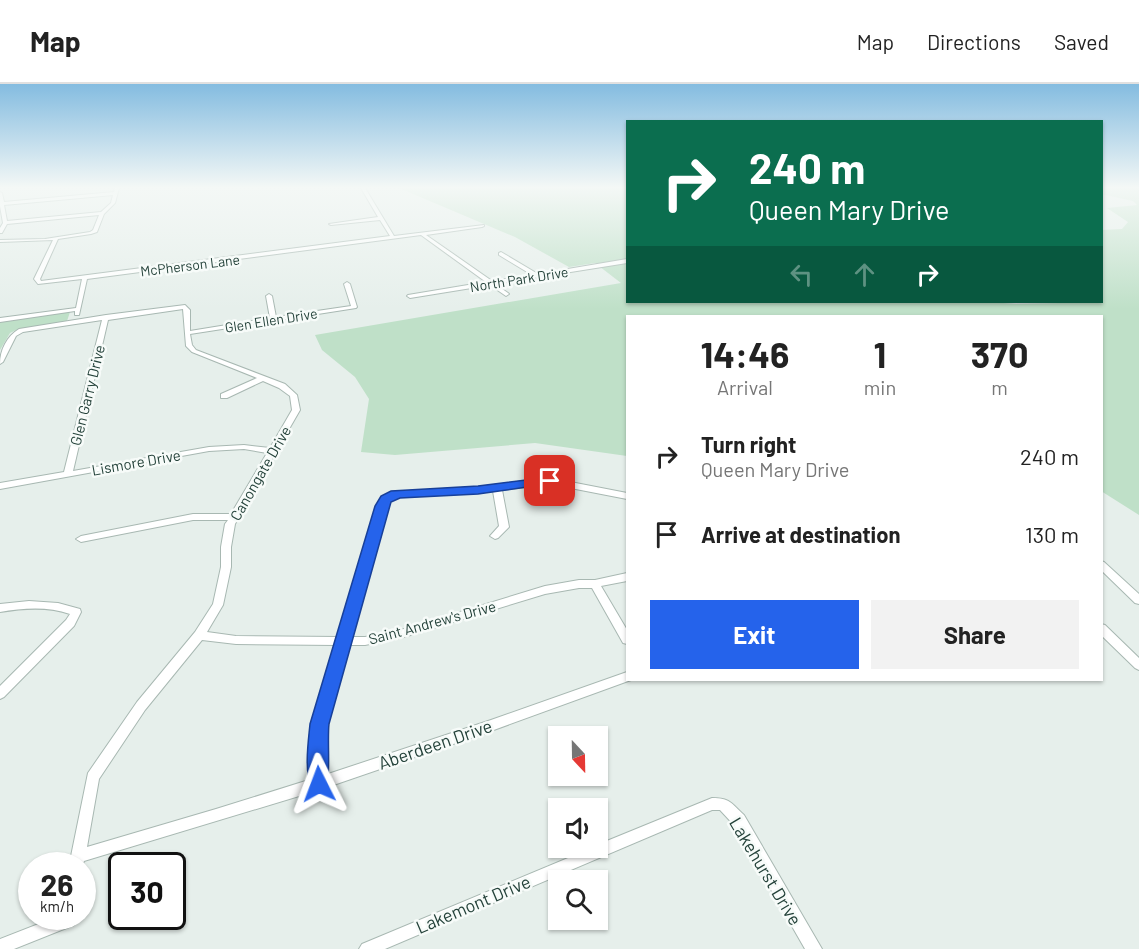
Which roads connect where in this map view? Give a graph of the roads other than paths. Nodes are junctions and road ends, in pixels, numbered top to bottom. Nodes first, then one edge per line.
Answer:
1 (96, 228) edge
2 (387, 228) edge
3 (464, 228) edge
4 (422, 234) junction
5 (393, 238) junction
6 (56, 239) junction
7 (0, 241) edge
8 (501, 254) dead end
9 (626, 261) edge
10 (538, 276) junction
11 (85, 279) junction
12 (346, 284) dead end
13 (490, 284) junction
14 (506, 294) dead end
15 (268, 296) dead end
16 (410, 296) dead end
17 (78, 309) junction
18 (106, 317) junction
19 (273, 319) junction
20 (0, 320) edge
21 (75, 322) junction
22 (187, 333) junction
23 (3, 352) edge
24 (0, 362) edge
25 (263, 378) junction
26 (224, 396) dead end
27 (274, 451) junction
28 (68, 474) junction
29 (0, 486) edge
30 (498, 488) junction
31 (626, 496) edge
32 (234, 517) junction
33 (495, 536) dead end
34 (81, 539) dead end
35 (1103, 566) edge
36 (626, 577) edge
37 (595, 584) junction
38 (1139, 600) edge
39 (0, 608) edge
40 (1103, 630) edge
41 (199, 635) junction
42 (626, 638) edge
43 (344, 642) junction
44 (1139, 665) edge
45 (626, 677) edge
46 (0, 694) edge
47 (319, 784) junction
48 (712, 804) joint
49 (79, 852) edge
50 (96, 855) edge
51 (43, 930) edge
52 (0, 947) edge
53 (366, 949) edge
54 (814, 949) edge

1 - 6 street
2 - 5 street
3 - 4 street, McPherson Lane
4 - 5 street, McPherson Lane
4 - 13 street
5 - 11 street, McPherson Lane
6 - 7 street
6 - 11 street, McPherson Lane
8 - 10 street
9 - 10 street, North Park Drive
10 - 13 street, North Park Drive
11 - 17 street
12 - 19 street, Glen Ellen Drive
13 - 14 street
13 - 16 street, North Park Drive
15 - 19 street
17 - 20 street
17 - 21 street
18 - 21 street, Canongate Drive
18 - 22 street, Canongate Drive
18 - 28 street, Glen Garry Drive
19 - 22 street, Glen Ellen Drive
21 - 23 street, Canongate Drive
22 - 25 street, Canongate Drive
23 - 24 street
25 - 26 street
25 - 27 street, Canongate Drive
27 - 28 street, Lismore Drive
27 - 32 street, Canongate Drive
28 - 29 street, Lismore Drive
30 - 31 street
30 - 33 street
30 - 43 street
32 - 34 street
32 - 41 street, Canongate Drive
35 - 38 street
36 - 37 street, Saint Andrew's Drive
37 - 42 street
37 - 43 street, Saint Andrew's Drive
39 - 46 street
40 - 44 street
41 - 43 street, Saint Andrew's Drive
41 - 49 street, Canongate Drive
43 - 47 street
45 - 47 street, Aberdeen Drive
47 - 50 street, Aberdeen Drive
48 - 53 street, Lakemont Drive
48 - 54 street, Lakehurst Drive
51 - 52 street

